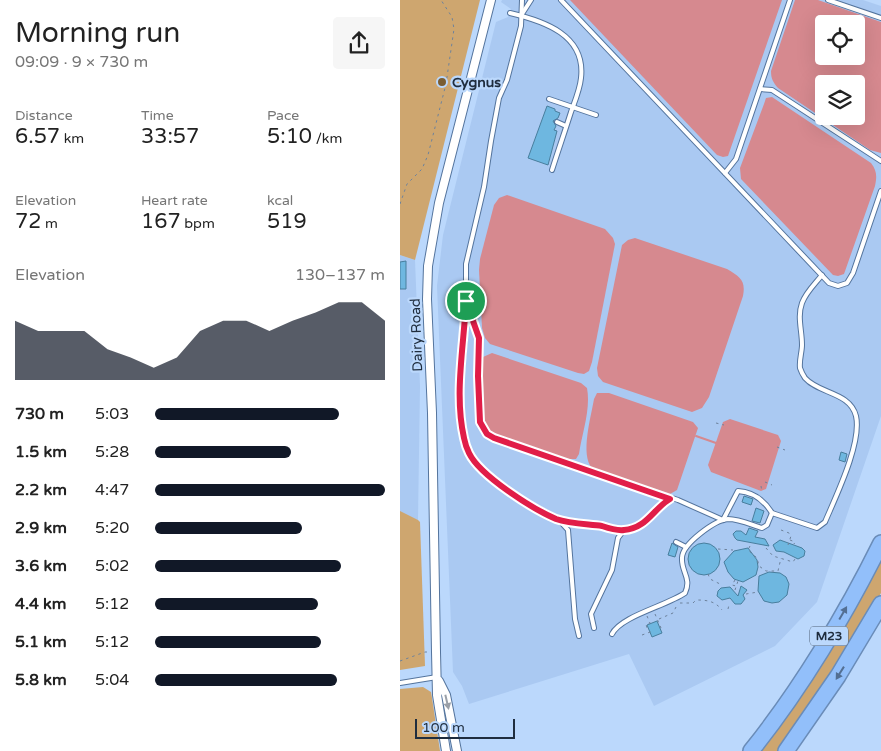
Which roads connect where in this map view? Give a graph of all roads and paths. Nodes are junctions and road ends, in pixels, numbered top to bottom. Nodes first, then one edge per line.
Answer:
1 (441, 0) edge
2 (491, 0) edge
3 (522, 0) edge
4 (531, 0) edge
5 (561, 0) edge
6 (790, 0) edge
7 (828, 0) edge
8 (510, 13) dead end
9 (520, 16) junction
10 (881, 18) edge
11 (760, 89) junction
12 (550, 100) dead end
13 (573, 107) junction
14 (596, 116) dead end
15 (557, 122) dead end
16 (566, 126) junction
17 (553, 144) dead end
18 (560, 146) junction
19 (552, 151) dead end
20 (557, 153) junction
21 (881, 161) edge
22 (552, 170) dead end
23 (725, 173) junction
24 (881, 191) edge
25 (400, 204) edge
26 (822, 275) junction
27 (466, 301) junction
28 (466, 324) junction
29 (476, 326) junction
30 (716, 423) dead end
31 (724, 425) dead end
32 (777, 446) dead end
33 (785, 450) dead end
34 (765, 482) dead end
35 (772, 485) dead end
36 (761, 486) dead end
37 (762, 494) dead end
38 (670, 499) junction
39 (772, 513) junction
40 (558, 519) junction
41 (723, 520) junction
42 (624, 530) junction
43 (781, 530) dead end
44 (789, 540) junction
45 (676, 542) dead end
46 (881, 543) edge
47 (788, 544) dead end
48 (794, 544) dead end
49 (686, 546) junction
50 (750, 546) dead end
51 (766, 548) dead end
52 (718, 549) dead end
53 (733, 550) dead end
54 (780, 554) dead end
55 (780, 558) junction
56 (795, 559) dead end
57 (708, 574) dead end
58 (735, 580) dead end
59 (738, 582) dead end
60 (722, 585) dead end
61 (736, 586) junction
62 (735, 590) dead end
63 (758, 592) dead end
64 (746, 594) dead end
65 (669, 602) junction
66 (881, 604) edge
67 (729, 605) dead end
68 (676, 608) dead end
69 (728, 609) dead end
70 (722, 610) dead end
71 (645, 613) junction
72 (656, 616) dead end
73 (658, 620) junction
74 (594, 628) dead end
75 (647, 628) dead end
76 (657, 629) dead end
77 (653, 631) dead end
78 (612, 634) dead end
79 (642, 635) dead end
80 (579, 636) dead end
81 (436, 652) junction
82 (400, 662) edge
83 (437, 677) junction
84 (400, 683) edge
85 (789, 699) junction
86 (809, 720) junction
87 (446, 751) edge
88 (457, 751) edge
89 (738, 751) edge
90 (751, 751) edge
91 (786, 751) edge
92 (797, 751) edge

1 - 25 path
2 - 81 street, Dairy Road
3 - 9 lane
4 - 9 lane
5 - 23 lane
6 - 11 lane
7 - 10 lane
8 - 9 lane
9 - 13 lane
9 - 27 lane
11 - 21 lane
11 - 23 lane
12 - 13 lane
13 - 14 lane
13 - 16 lane
15 - 16 lane
16 - 18 lane
17 - 18 lane
18 - 20 lane
19 - 20 lane
20 - 22 lane
23 - 26 lane
24 - 26 lane
26 - 39 lane
27 - 28 lane
27 - 29 lane
28 - 29 lane
28 - 40 lane
29 - 38 lane
30 - 31 path
32 - 33 path
34 - 35 path
36 - 37 path
38 - 41 lane
38 - 42 lane
39 - 41 lane
39 - 41 lane
40 - 42 lane
40 - 80 lane
41 - 49 lane
42 - 74 lane
43 - 44 path
44 - 47 path
44 - 48 path
45 - 49 lane
85 -> 46 highway, M23
49 - 65 lane
50 - 55 path
51 - 55 path
52 - 53 path
54 - 55 path
55 - 56 path
57 - 60 path
58 - 61 path
59 - 61 path
61 - 62 path
63 - 64 path
65 - 70 path
65 - 71 lane
66 -> 86 highway, M23
67 - 69 path
68 - 73 path
71 - 75 path
71 - 78 lane
72 - 73 path
73 - 76 path
77 - 79 path
81 - 82 path
81 - 83 street, Dairy Road
83 - 84 lane
83 - 87 street, Dairy Road
83 -> 88 street, Dairy Road
85 - 89 highway
85 - 90 highway, M23
86 - 91 highway, M23
86 - 92 highway

